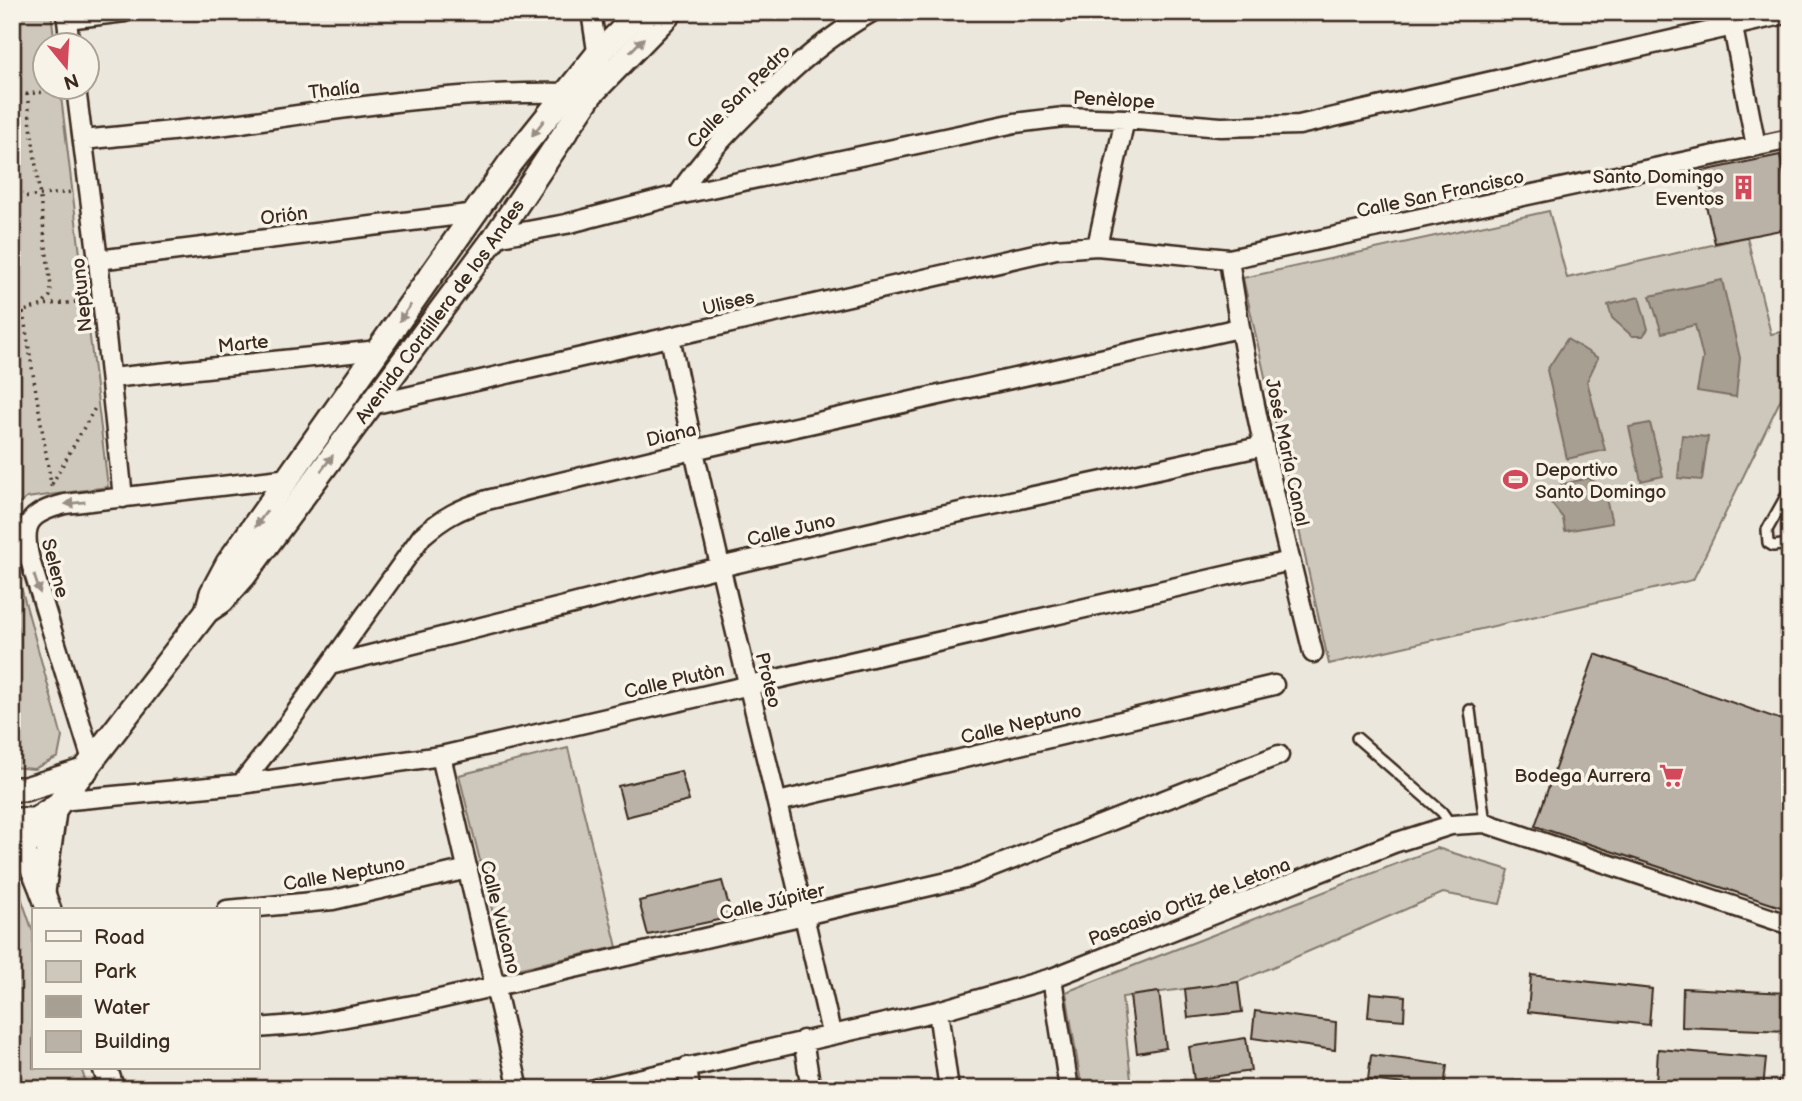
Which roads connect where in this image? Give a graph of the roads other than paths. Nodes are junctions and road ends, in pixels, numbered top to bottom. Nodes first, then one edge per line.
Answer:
1 (125, 12) edge
2 (591, 12) edge
3 (640, 12) edge
4 (671, 12) edge
5 (872, 12) edge
6 (1790, 13) edge
7 (66, 16) edge
8 (1731, 19) edge
9 (596, 56) junction
10 (597, 86) junction
11 (566, 93) junction
12 (78, 102) edge
13 (1125, 119) junction
14 (1790, 139) edge
15 (83, 140) junction
16 (1756, 146) junction
17 (678, 195) junction
18 (476, 213) junction
19 (495, 237) junction
20 (1097, 246) junction
21 (98, 260) junction
22 (1229, 260) junction
23 (1239, 328) junction
24 (670, 337) junction
25 (379, 350) junction
26 (111, 378) junction
27 (371, 405) junction
28 (1264, 446) junction
29 (693, 450) junction
30 (290, 478) junction
31 (1790, 489) edge
32 (123, 498) junction
33 (1790, 544) edge
34 (1290, 561) junction
35 (720, 567) junction
36 (207, 611) junction
37 (1313, 653) dead end
38 (330, 665) junction
39 (748, 684) junction
40 (1274, 685) dead end
41 (1470, 710) dead end
42 (1357, 738) dead end
43 (1279, 755) dead end
44 (441, 756) junction
45 (89, 765) junction
46 (241, 784) junction
47 (12, 789) edge
48 (778, 802) junction
49 (58, 804) junction
50 (1485, 824) junction
51 (1451, 825) junction
52 (17, 836) edge
53 (468, 869) junction
54 (43, 895) edge
55 (248, 908) edge
56 (805, 916) junction
57 (1790, 925) edge
58 (1052, 978) junction
59 (496, 984) junction
60 (938, 1011) junction
61 (259, 1028) edge
62 (831, 1033) junction
63 (803, 1040) junction
64 (687, 1067) junction
65 (106, 1070) edge
66 (1790, 1082) edge
67 (112, 1089) edge
68 (519, 1089) edge
69 (594, 1089) edge
70 (690, 1089) edge
71 (811, 1089) edge
72 (949, 1089) edge
73 (1069, 1089) edge
74 (1786, 1089) edge

1 - 7 street
2 - 9 street
3 - 9 street, Avenida Cordillera de los Andes
10 -> 4 street, Avenida Cordillera de los Andes
5 - 17 street, Calle San Pedro
6 - 8 street, Penèlope
8 - 13 street, Penèlope
8 - 16 street
9 - 10 street
9 - 11 street, Avenida Cordillera de los Andes
10 - 11 street, Thalía
10 - 19 street, Avenida Cordillera de los Andes
11 - 15 street, Thalía
11 -> 18 street, Avenida Cordillera de los Andes
12 - 15 street, Neptuno
13 - 17 street, Penèlope
13 - 20 street
14 - 16 street, Calle San Francisco
15 - 21 street, Neptuno
16 - 22 street, Calle San Francisco
17 - 19 street, Penèlope
18 - 21 street, Orión
18 -> 25 street, Avenida Cordillera de los Andes
19 - 27 street, Avenida Cordillera de los Andes
20 - 22 street, Calle San Francisco
20 - 24 street, Ulises
21 - 26 street, Neptuno
22 - 23 street, José María Canal
23 - 28 street, José María Canal
23 - 29 street, Diana
24 - 27 street, Ulises
24 - 29 street, Proteo
25 - 26 street, Marte
25 - 30 street, Avenida Cordillera de los Andes
26 - 32 street, Neptuno
36 -> 27 street, Avenida Cordillera de los Andes
28 - 34 street, José María Canal
28 - 35 street, Calle Juno
29 - 35 street, Proteo
29 - 38 street, Diana
30 - 32 street
30 -> 36 street, Avenida Cordillera de los Andes
31 - 33 lane
32 -> 45 street, Selene
34 - 37 street, José María Canal
34 - 39 street, Calle Plutòn
35 - 38 street, Calle Juno
35 - 39 street, Proteo
36 - 45 street, Avenida Cordillera de los Andes
38 - 46 street, Diana
39 - 44 street, Calle Plutòn
39 - 48 street, Proteo
40 - 48 street, Calle Neptuno
41 - 50 lane
42 - 51 lane
43 - 56 street, Calle Júpiter
44 - 46 street, Calle Plutòn
44 - 53 street, Calle Vulcano
45 - 47 street
45 - 49 street, Avenida Cordillera de los Andes
46 - 49 street, Calle Plutòn
48 - 56 street, Proteo
49 - 52 street, Avenida Cordillera de los Andes
49 - 54 street
50 - 51 street, Pascasio Ortiz de Letona
50 - 57 street, Pascasio Ortiz de Letona
51 - 58 street, Pascasio Ortiz de Letona
52 - 54 street
53 - 55 street, Calle Neptuno
53 - 59 street, Calle Vulcano
56 - 59 street, Calle Júpiter
56 - 62 street, Proteo
58 - 60 street, Pascasio Ortiz de Letona
58 - 73 street
59 - 61 street, Calle Júpiter
59 - 68 street, Calle Vulcano
60 - 62 street, Pascasio Ortiz de Letona
60 - 72 street
62 - 63 street, Pascasio Ortiz de Letona
63 - 64 street, Pascasio Ortiz de Letona
63 - 71 street
64 - 69 street, Pascasio Ortiz de Letona
64 - 70 street
65 - 67 street
66 - 74 street

